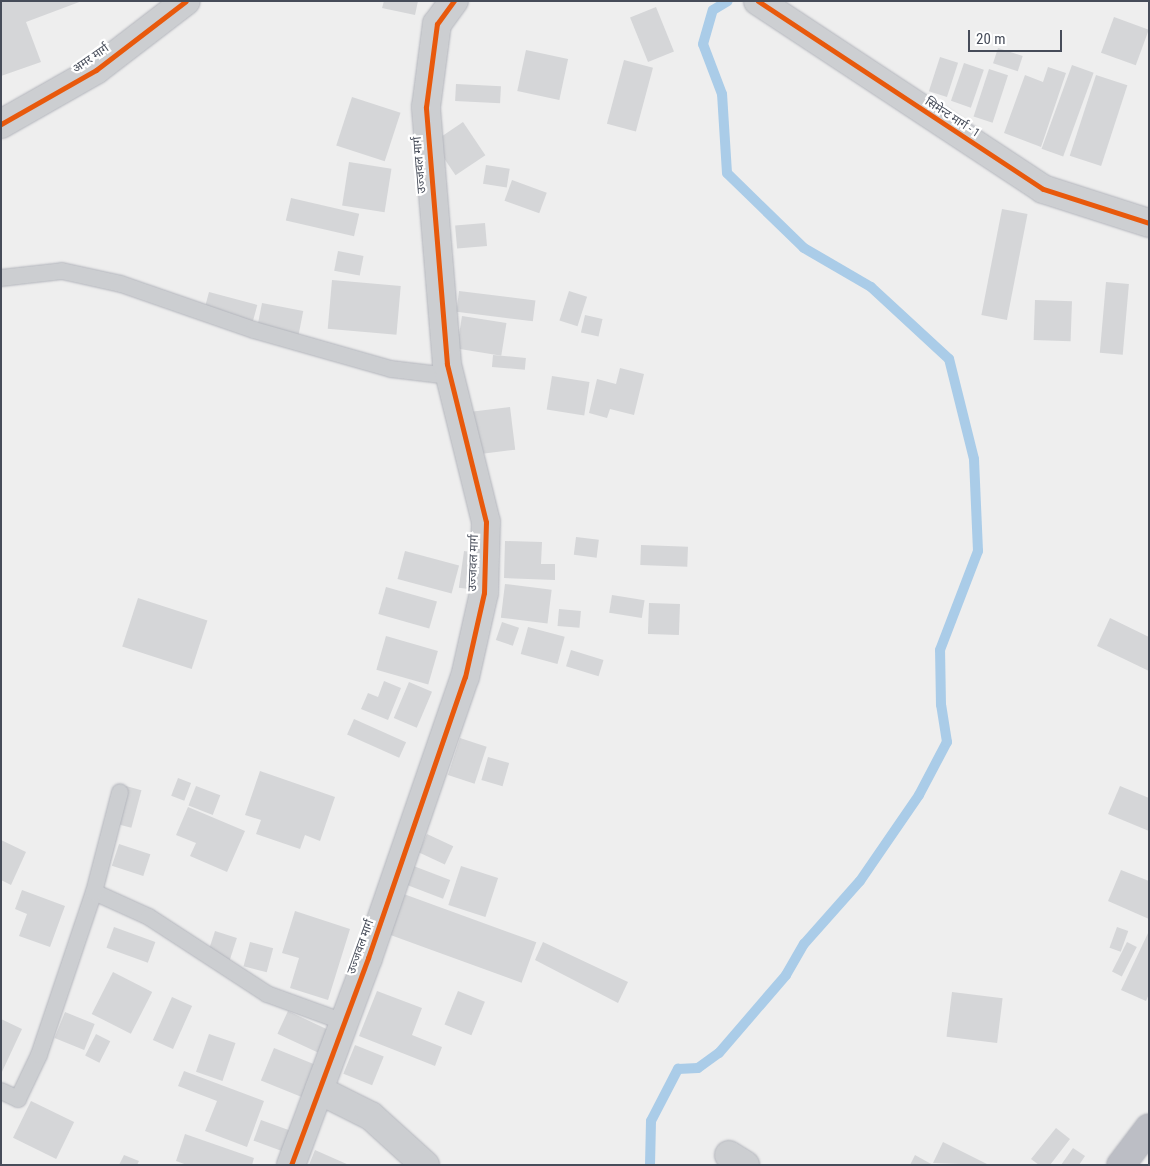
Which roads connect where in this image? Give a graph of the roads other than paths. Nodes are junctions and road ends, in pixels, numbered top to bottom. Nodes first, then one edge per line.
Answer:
1 (186, 1) edge
2 (454, 1) edge
3 (758, 1) edge
4 (1, 124) edge
5 (1149, 223) edge
6 (1, 278) edge
7 (450, 376) junction
8 (120, 792) dead end
9 (94, 892) junction
10 (344, 1022) junction
11 (319, 1090) junction
12 (1, 1091) edge
13 (1149, 1128) edge
14 (291, 1165) edge
15 (425, 1165) edge
16 (1121, 1165) edge

1 - 4 street, अमर मार्ग
2 - 7 street, उज्जवल मार्ग
3 - 5 street, सिमेन्ट मार्ग - 1
6 - 7 lane
7 - 10 street, उज्जवल मार्ग
8 - 9 lane
9 - 10 lane
9 - 12 lane
10 - 11 street, उज्जवल मार्ग
11 - 14 street, उज्जवल मार्ग
11 - 15 street
13 - 16 highway

